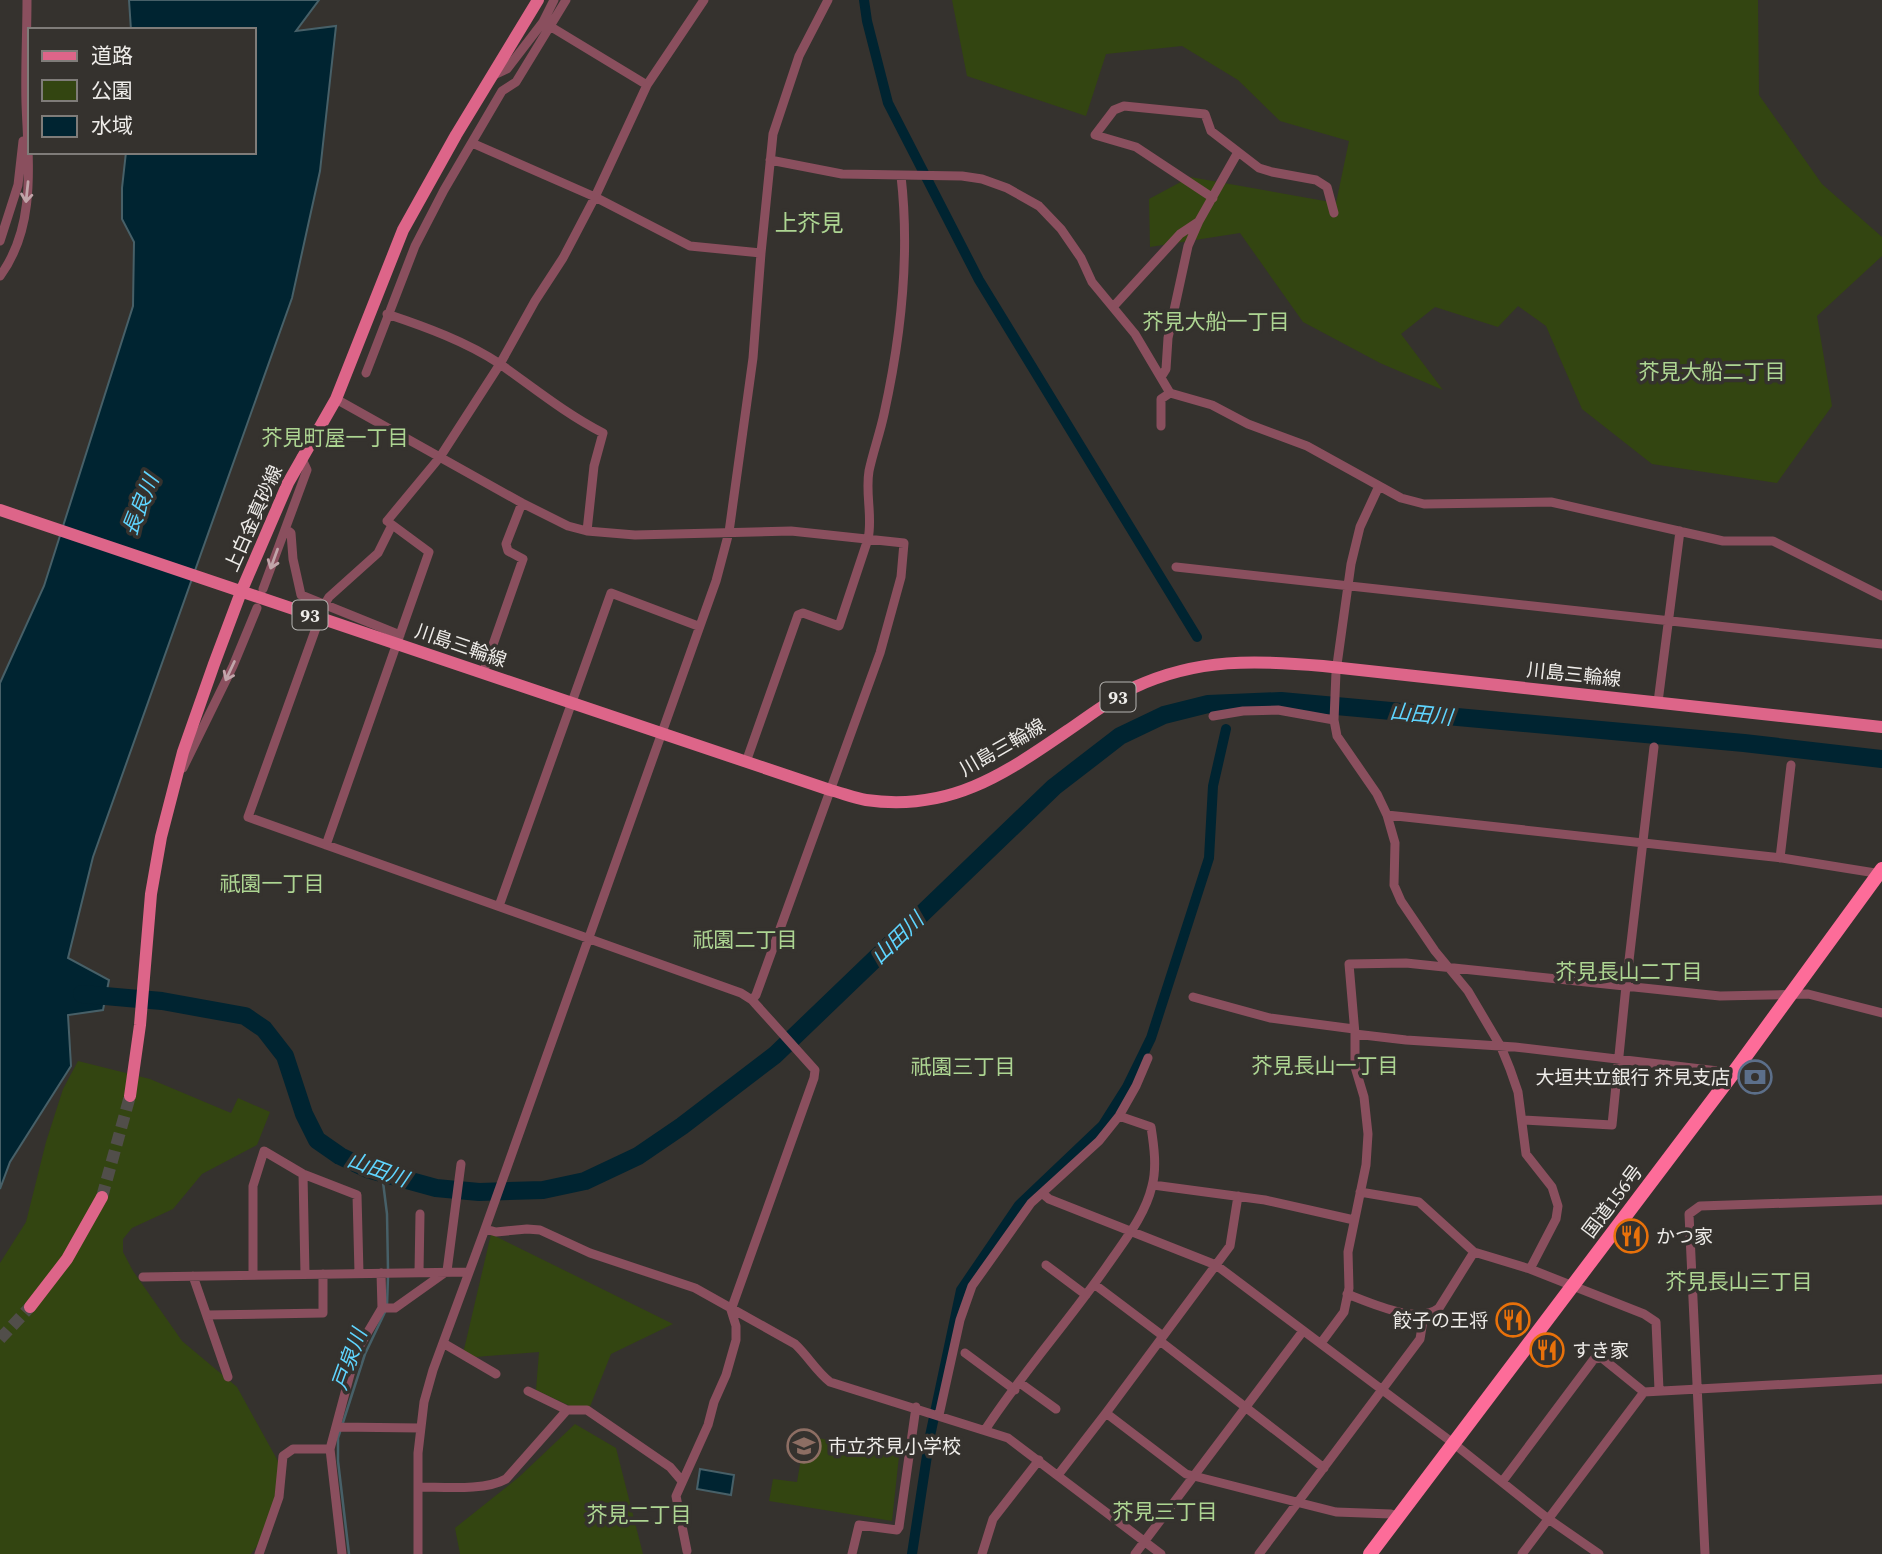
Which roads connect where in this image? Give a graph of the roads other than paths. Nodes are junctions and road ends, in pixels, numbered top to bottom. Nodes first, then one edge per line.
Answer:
1 (27, 0) edge
2 (537, 0) edge
3 (554, 0) edge
4 (566, 0) edge
5 (704, 0) edge
6 (828, 0) edge
7 (546, 24) junction
8 (492, 76) junction
9 (647, 85) junction
10 (26, 99) junction
11 (472, 143) junction
12 (1238, 152) junction
13 (770, 160) junction
14 (901, 176) junction
15 (595, 197) junction
16 (1213, 198) junction
17 (1334, 213) dead end
18 (4, 216) edge
19 (1199, 221) junction
20 (0, 241) edge
21 (761, 253) junction
22 (4, 262) edge
23 (0, 276) edge
24 (1113, 307) junction
25 (387, 314) junction
26 (500, 364) junction
27 (366, 373) dead end
28 (1161, 377) junction
29 (1170, 393) junction
30 (336, 399) junction
31 (1161, 426) dead end
32 (301, 457) junction
33 (440, 457) junction
34 (1379, 486) junction
35 (522, 503) junction
36 (0, 510) edge
37 (392, 525) junction
38 (286, 528) junction
39 (587, 531) junction
40 (1680, 531) junction
41 (729, 532) junction
42 (868, 540) junction
43 (1176, 567) dead end
44 (1347, 586) junction
45 (263, 589) dead end
46 (241, 592) junction
47 (1882, 596) edge
48 (323, 605) junction
49 (257, 608) dead end
50 (1670, 620) junction
51 (698, 626) junction
52 (316, 628) dead end
53 (399, 639) junction
54 (1882, 644) edge
55 (1336, 670) junction
56 (483, 673) junction
57 (571, 702) junction
58 (1658, 702) junction
59 (1213, 716) dead end
60 (1333, 717) junction
61 (1882, 727) edge
62 (662, 732) junction
63 (1654, 747) dead end
64 (746, 762) junction
65 (1791, 765) dead end
66 (830, 790) junction
67 (170, 797) junction
68 (1387, 815) junction
69 (1642, 843) junction
70 (326, 845) junction
71 (1780, 858) junction
72 (1881, 873) edge
73 (499, 906) junction
74 (587, 938) junction
75 (1450, 967) junction
76 (1626, 986) junction
77 (1791, 995) junction
78 (1193, 998) dead end
79 (752, 1000) junction
80 (1882, 1013) edge
81 (1354, 1032) junction
82 (1501, 1047) junction
83 (1148, 1058) dead end
84 (1618, 1059) junction
85 (1718, 1071) dead end
86 (130, 1096) tunnel mouth
87 (1119, 1116) junction
88 (1523, 1120) junction
89 (461, 1168) dead end
90 (303, 1174) junction
91 (1153, 1185) junction
92 (1360, 1192) junction
93 (1042, 1193) junction
94 (1238, 1196) junction
95 (102, 1197) tunnel mouth
96 (1882, 1199) edge
97 (420, 1214) dead end
98 (1354, 1220) junction
99 (485, 1229) junction
100 (1132, 1231) junction
101 (1474, 1252) junction
102 (1046, 1265) dead end
103 (1216, 1265) junction
104 (1530, 1269) junction
105 (447, 1271) junction
106 (387, 1272) junction
107 (419, 1272) junction
108 (469, 1272) junction
109 (359, 1273) junction
110 (304, 1274) junction
111 (323, 1274) junction
112 (253, 1275) junction
113 (193, 1276) junction
114 (143, 1277) dead end
115 (1094, 1284) junction
116 (1572, 1286) junction
117 (1348, 1294) junction
118 (1086, 1295) junction
119 (30, 1307) tunnel mouth
120 (386, 1308) junction
121 (731, 1310) junction
122 (206, 1315) junction
123 (1424, 1315) junction
124 (1303, 1331) junction
125 (1161, 1339) junction
126 (443, 1343) junction
127 (1321, 1343) junction
128 (965, 1353) dead end
129 (496, 1374) dead end
130 (228, 1377) dead end
131 (1882, 1379) edge
132 (1017, 1386) junction
133 (1696, 1388) junction
134 (1659, 1390) junction
135 (528, 1391) dead end
136 (1382, 1391) junction
137 (1644, 1392) junction
138 (916, 1407) junction
139 (1246, 1407) junction
140 (1056, 1409) dead end
141 (567, 1410) junction
142 (1107, 1413) junction
143 (939, 1415) junction
144 (336, 1427) junction
145 (421, 1428) junction
146 (985, 1430) junction
147 (1453, 1443) junction
148 (330, 1450) junction
149 (1039, 1460) junction
150 (1324, 1468) junction
151 (1058, 1475) junction
152 (1194, 1476) junction
153 (682, 1480) junction
154 (1502, 1482) junction
155 (419, 1487) junction
156 (1298, 1502) junction
157 (1398, 1516) junction
158 (1547, 1518) junction
159 (1145, 1542) junction
160 (687, 1551) dead end
161 (259, 1554) edge
162 (342, 1554) edge
163 (418, 1554) edge
164 (852, 1554) edge
165 (982, 1554) edge
166 (1135, 1554) edge
167 (1161, 1554) edge
168 (1259, 1554) edge
169 (1370, 1554) edge
170 (1522, 1554) edge
171 (1599, 1554) edge
172 (1705, 1554) edge

1 - 10 street
2 - 8 main road, 上白金真砂線
3 - 7 street
4 - 7 street
5 - 9 street
6 - 13 street
7 - 8 street
7 - 9 street
7 - 11 street
8 - 30 main road, 上白金真砂線
9 - 15 street
10 - 18 street
10 -> 22 street
11 - 15 street
11 - 25 street
12 - 16 street
12 - 16 street
12 - 17 street
13 - 14 street
13 - 21 street
14 - 24 street
14 - 42 street
15 - 21 street
15 - 26 street
16 - 19 street
18 - 20 street
19 - 24 street
19 - 28 street
21 - 41 street
22 - 23 street
24 - 28 street
25 - 26 street
25 - 27 street
26 - 33 street
26 - 39 street
28 - 29 street
29 - 31 street
29 - 34 street
30 - 32 main road, 上白金真砂線
30 - 33 street
32 - 38 street
32 - 46 main road, 上白金真砂線
33 - 35 street
33 - 37 street
34 - 40 street
34 - 44 street
35 - 39 street
35 - 56 street
36 - 46 main road, 川島三輪線 / 93
37 - 48 street
37 - 53 street
38 -> 45 street
38 - 48 street
39 - 41 street
40 - 47 street
40 - 50 street
41 - 42 street
41 - 51 street
42 - 64 street
42 - 66 street
43 - 44 street
44 - 50 street
44 - 55 street
46 - 53 main road, 川島三輪線 / 93
46 - 67 main road, 上白金真砂線
48 - 53 street
49 -> 67 street
50 - 54 street
50 - 58 street
51 - 57 street
51 - 62 street
52 - 70 street
53 - 56 main road, 川島三輪線 / 93
53 - 70 street
55 - 58 main road, 川島三輪線 / 93
55 - 60 street
55 - 66 main road, 川島三輪線 / 93
56 - 57 main road, 川島三輪線 / 93
57 - 62 main road, 川島三輪線 / 93
57 - 73 street
58 - 61 main road, 川島三輪線 / 93
59 - 60 street
60 - 68 street
62 - 64 main road, 川島三輪線 / 93
62 - 74 street
63 - 69 street
64 - 66 main road, 川島三輪線 / 93
65 - 71 street
66 - 79 street
67 - 86 main road, 上白金真砂線
68 - 69 street
68 - 75 street
69 - 71 street
69 - 76 street
70 - 73 street
71 - 72 street
72 - 77 highway, 国道156号
73 - 74 street
74 - 79 street
74 - 99 street
75 - 76 street
75 - 81 street
75 - 82 street
76 - 77 street
76 - 84 street
77 - 80 street
77 - 116 highway, 国道156号
78 - 81 street
79 - 121 street
81 - 82 street
81 - 92 street
82 - 84 street
82 - 88 street
83 - 87 street
84 - 85 street
84 - 88 street
87 - 91 street
87 - 93 street
88 - 104 street
89 - 105 street
90 - 109 street
90 - 110 street
90 - 112 street
91 - 94 street
91 - 100 street
92 - 98 street
92 - 101 street
93 - 100 street
93 - 143 street
94 - 98 street
94 - 103 street
95 - 119 main road
96 - 133 street
97 - 107 street
98 - 117 street
99 - 108 street
99 - 121 street
100 - 103 street
100 - 115 street
101 - 104 street
101 - 123 street
102 - 118 street
103 - 124 street
103 - 125 street
104 - 116 street
105 - 107 street
105 - 108 street
105 - 120 street
106 - 107 street
106 - 109 street
106 - 120 street
108 - 126 street
109 - 111 street
110 - 111 street
110 - 112 street
111 - 122 street
112 - 113 street
113 - 114 street
113 - 122 street
115 - 118 street
115 - 125 street
116 - 134 street
116 - 147 highway, 国道156号
117 - 123 street
117 - 127 street
118 - 132 street
120 - 144 street
121 - 138 street
121 - 153 street
122 - 130 street
123 - 136 street
124 - 127 street
124 - 139 street
125 - 139 street
125 - 142 street
126 - 129 street
126 - 145 street
127 - 136 street
128 - 132 street
131 - 133 street
132 - 140 street
132 - 146 street
133 - 134 street
133 - 172 street
134 - 137 street
135 - 141 street
136 - 147 street
136 - 150 street
137 - 154 street
137 - 158 street
138 - 143 street
138 - 164 street
139 - 150 street
139 - 152 street
141 - 153 street
141 - 155 street
142 - 151 street
142 - 152 street
143 - 146 street
144 - 145 street
144 - 148 street
145 - 155 street
146 - 149 street
147 - 154 street
147 - 157 highway, 国道156号
148 - 161 street
148 - 162 street
149 - 151 street
149 - 165 street
150 - 156 street
151 - 159 street
152 - 156 street
152 - 159 street
153 - 160 street
154 - 158 street
155 - 163 street
156 - 157 street
156 - 168 street
157 - 169 highway, 国道156号
158 - 170 street
158 - 171 street
159 - 166 street
159 - 167 street

